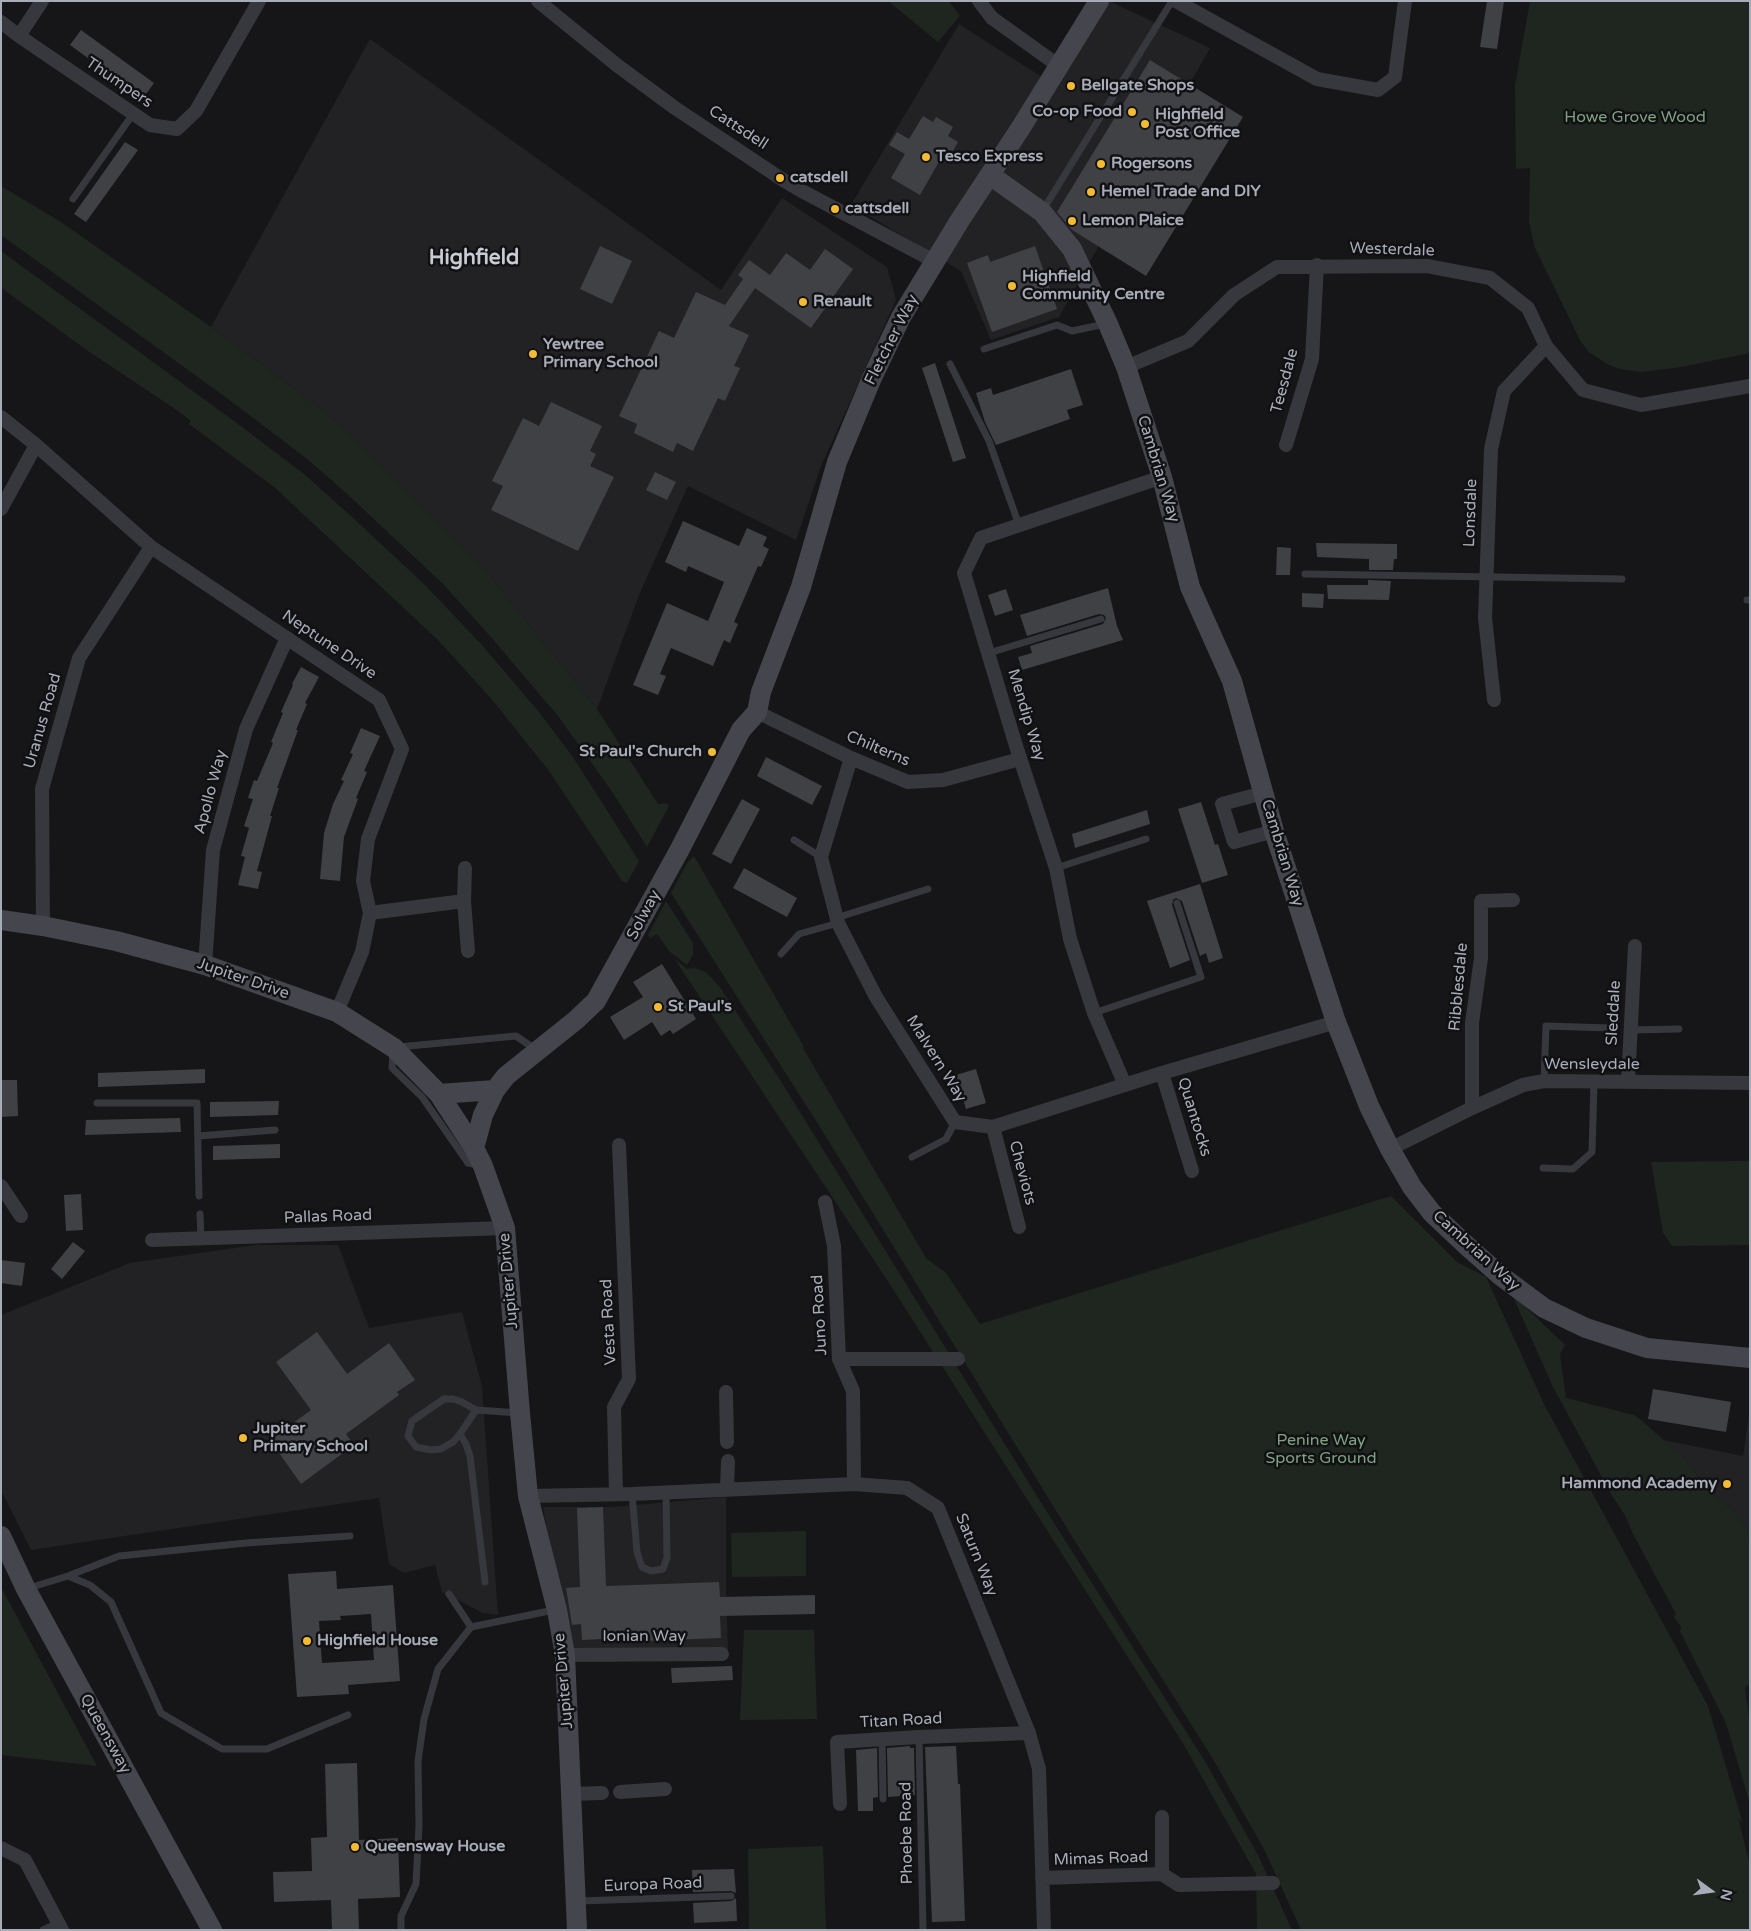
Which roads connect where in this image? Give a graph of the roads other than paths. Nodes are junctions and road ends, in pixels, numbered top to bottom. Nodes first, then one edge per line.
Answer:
1 (42, 1) edge
2 (258, 1) edge
3 (538, 1) edge
4 (979, 1) edge
5 (1099, 1) edge
6 (1174, 1) edge
7 (1405, 1) edge
8 (1, 22) edge
9 (19, 36) junction
10 (1059, 66) junction
11 (133, 114) junction
12 (990, 175) junction
13 (72, 199) dead end
14 (1042, 212) junction
15 (934, 261) junction
16 (1317, 265) junction
17 (1108, 324) junction
18 (1546, 346) junction
19 (984, 349) dead end
20 (950, 364) dead end
21 (1126, 367) junction
22 (1750, 386) edge
23 (1, 417) edge
24 (36, 445) junction
25 (1286, 445) dead end
26 (1162, 477) junction
27 (1, 509) edge
28 (1019, 525) junction
29 (151, 547) junction
30 (1305, 574) dead end
31 (1486, 578) junction
32 (1622, 579) dead end
33 (1101, 619) dead end
34 (287, 638) junction
35 (989, 653) junction
36 (1494, 700) dead end
37 (758, 712) junction
38 (850, 758) junction
39 (1020, 759) junction
40 (1263, 793) junction
41 (1274, 832) junction
42 (1146, 839) dead end
43 (794, 840) dead end
44 (821, 857) junction
45 (465, 868) dead end
46 (1056, 868) junction
47 (928, 889) dead end
48 (1513, 900) dead end
49 (464, 901) junction
50 (1176, 903) dead end
51 (370, 913) junction
52 (1, 920) edge
53 (837, 921) junction
54 (43, 926) junction
55 (1635, 946) dead end
56 (468, 952) dead end
57 (780, 954) dead end
58 (205, 966) junction
59 (337, 1012) junction
60 (1094, 1013) junction
61 (1336, 1022) junction
62 (1609, 1028) dead end
63 (1679, 1029) dead end
64 (1630, 1030) junction
65 (394, 1048) junction
66 (538, 1051) junction
67 (1162, 1073) junction
68 (1544, 1081) junction
69 (1594, 1082) junction
70 (1628, 1082) junction
71 (1750, 1083) edge
72 (1125, 1085) junction
73 (495, 1090) junction
74 (439, 1094) junction
75 (97, 1103) dead end
76 (1472, 1108) junction
77 (955, 1122) junction
78 (992, 1128) junction
79 (275, 1130) dead end
80 (198, 1136) junction
81 (619, 1146) dead end
82 (474, 1148) junction
83 (1390, 1149) junction
84 (912, 1157) dead end
85 (483, 1166) junction
86 (1543, 1168) dead end
87 (1192, 1171) dead end
88 (1, 1186) edge
89 (199, 1196) dead end
90 (825, 1202) dead end
91 (200, 1214) dead end
92 (21, 1216) dead end
93 (1019, 1227) dead end
94 (505, 1228) junction
95 (201, 1239) junction
96 (152, 1240) dead end
97 (1750, 1358) edge
98 (839, 1359) junction
99 (958, 1359) dead end
100 (726, 1392) dead end
101 (476, 1410) junction
102 (520, 1413) junction
103 (460, 1434) junction
104 (727, 1442) dead end
105 (728, 1461) dead end
106 (854, 1484) junction
107 (727, 1489) junction
108 (666, 1492) junction
109 (616, 1494) junction
110 (632, 1494) junction
111 (528, 1496) junction
112 (1, 1536) edge
113 (350, 1536) dead end
114 (68, 1576) junction
115 (485, 1582) dead end
116 (26, 1589) junction
117 (449, 1594) dead end
118 (557, 1610) junction
119 (471, 1627) junction
120 (722, 1654) dead end
121 (565, 1655) junction
122 (348, 1716) dead end
123 (1028, 1733) junction
124 (919, 1737) junction
125 (882, 1739) junction
126 (665, 1789) dead end
127 (620, 1792) dead end
128 (602, 1793) dead end
129 (571, 1794) junction
130 (884, 1799) dead end
131 (840, 1804) dead end
132 (1162, 1817) dead end
133 (1, 1848) edge
134 (1162, 1874) junction
135 (1042, 1878) junction
136 (1273, 1883) dead end
137 (731, 1896) dead end
138 (576, 1901) junction
139 (60, 1926) edge
140 (43, 1930) edge
141 (212, 1930) edge
142 (401, 1930) edge
143 (577, 1930) edge
144 (923, 1930) edge
145 (1044, 1930) edge

1 - 9 street
2 - 11 street, Thumpers
3 - 15 street, Cattsdell
4 - 10 street
5 - 10 street, Fletcher Way
6 - 7 street
6 - 14 lane
8 - 9 street, Thumpers
9 - 11 street, Thumpers
10 - 12 street, Fletcher Way
11 - 13 lane
12 - 14 street, Cambrian Way
12 - 15 street, Fletcher Way
14 - 17 street, Cambrian Way
15 - 37 street, Fletcher Way
16 - 18 street, Westerdale
16 - 21 street, Westerdale
16 - 25 street, Teesdale
17 - 19 lane
17 - 21 street, Cambrian Way
18 - 22 street, Westerdale
18 - 31 street, Lonsdale
20 - 28 lane
21 - 26 street, Cambrian Way
23 - 24 street, Neptune Drive
24 - 27 street
24 - 29 street, Neptune Drive
26 - 28 street, Mendip Way
26 - 40 street, Cambrian Way
28 - 35 street, Mendip Way
29 - 34 street, Neptune Drive
29 - 54 street, Uranus Road
30 - 31 lane
31 - 32 lane
31 - 36 street, Lonsdale
33 - 35 lane
34 - 51 street, Neptune Drive
34 - 58 street, Apollo Way
35 - 39 street, Mendip Way
37 - 38 street, Chilterns
37 - 66 street, Solway
38 - 39 street, Chilterns
38 - 44 street
39 - 46 street, Mendip Way
40 - 41 street, Cambrian Way
40 - 41 street
41 - 61 street, Cambrian Way
42 - 46 lane
43 - 44 lane
44 - 53 street, Malvern Way
45 - 49 street
46 - 60 street, Mendip Way
47 - 53 lane
48 - 76 street, Ribblesdale
49 - 51 street
49 - 56 street
50 - 60 lane
51 - 59 street, Neptune Drive
52 - 54 street, Jupiter Drive
53 - 57 lane
53 - 77 street, Malvern Way
54 - 58 street, Jupiter Drive
55 - 64 street, Sleddale
58 - 59 street, Jupiter Drive
59 - 65 street, Jupiter Drive
60 - 72 street, Mendip Way
61 - 67 street, Malvern Way
61 - 83 street, Cambrian Way
62 - 68 lane
63 - 64 lane
64 - 70 street, Sleddale
65 - 66 lane
65 - 74 street, Jupiter Drive
65 - 85 lane
66 - 73 street, Solway
67 - 72 street, Malvern Way
67 - 87 street, Quantocks
68 - 69 street, Wensleydale
68 - 76 street, Wensleydale
69 - 70 street, Wensleydale
69 - 86 lane
70 - 71 street, Wensleydale
72 - 78 street, Malvern Way
73 - 74 street
73 - 82 street, Solway
74 - 82 street, Jupiter Drive
75 - 80 lane
76 - 83 street, Wensleydale
77 - 78 street, Malvern Way
77 - 84 lane
78 - 93 street, Cheviots
79 - 80 lane
80 - 89 lane
81 - 109 street, Vesta Road
82 - 85 street, Jupiter Drive
83 - 97 street, Cambrian Way
85 - 94 street, Jupiter Drive
88 - 92 street
90 - 98 street, Juno Road
91 - 95 lane
94 - 95 street, Pallas Road
94 - 102 street, Jupiter Drive
95 - 96 street, Pallas Road
98 - 99 street
98 - 106 street, Juno Road
100 - 104 street
101 - 102 lane
101 - 103 lane
101 - 103 lane
102 - 111 street, Jupiter Drive
103 - 115 lane
105 - 107 street
106 - 107 street, Saturn Way
106 - 123 street, Saturn Way
107 - 108 street, Saturn Way
108 - 110 street, Saturn Way
108 - 110 lane
109 - 110 street, Saturn Way
109 - 111 street, Saturn Way
111 - 118 street, Jupiter Drive
112 - 116 street, Queensway
113 - 114 lane
114 - 116 lane
114 - 122 lane
116 - 141 street, Queensway
117 - 119 lane
118 - 119 lane
118 - 121 street, Jupiter Drive
119 - 142 lane
120 - 121 street, Ionian Way
121 - 129 street, Jupiter Drive
123 - 124 street, Titan Road
123 - 135 street, Saturn Way
124 - 125 street, Titan Road
124 - 144 lane, Phoebe Road
125 - 130 lane
125 - 131 street, Titan Road
126 - 127 street
128 - 129 street
129 - 138 street, Jupiter Drive
132 - 134 street, Mimas Road
133 - 139 street
134 - 135 street, Mimas Road
134 - 136 street, Mimas Road
135 - 145 street, Saturn Way
137 - 138 lane, Europa Road
138 - 143 street, Jupiter Drive
139 - 140 lane

